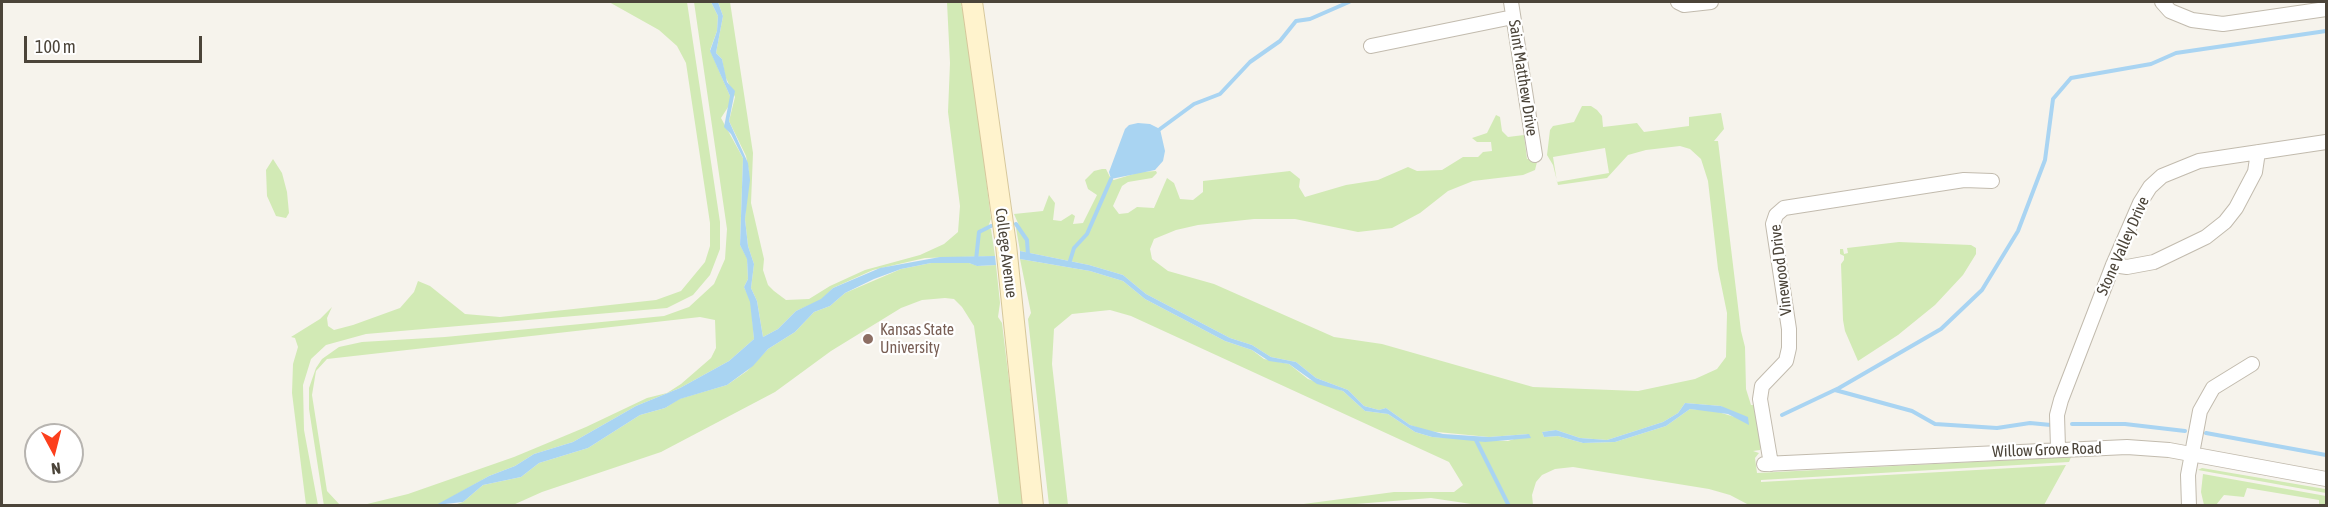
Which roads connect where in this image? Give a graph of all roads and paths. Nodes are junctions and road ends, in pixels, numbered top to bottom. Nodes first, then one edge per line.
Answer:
1 (972, 2) edge
2 (1511, 2) edge
3 (1678, 2) edge
4 (1711, 2) edge
5 (2162, 2) edge
6 (2326, 9) edge
7 (1513, 17) junction
8 (1371, 46) dead end
9 (2326, 142) edge
10 (2258, 152) junction
11 (1535, 155) dead end
12 (1992, 181) dead end
13 (2113, 265) junction
14 (2252, 364) dead end
15 (2058, 448) junction
16 (2191, 455) junction
17 (1767, 464) joint
18 (2326, 480) edge
19 (1034, 506) edge
20 (2188, 506) edge

1 - 19 street, College Avenue
2 - 7 street, Saint Matthew Drive
3 - 4 street
5 - 6 street
7 - 8 street
7 - 11 street, Saint Matthew Drive
9 - 10 street, Stone Valley Drive
10 - 13 street
10 - 13 street, Stone Valley Drive
12 - 17 street, Vinewood Drive
13 - 15 street, Stone Valley Drive
14 - 16 street
15 - 16 street, Willow Grove Road
15 - 17 street, Willow Grove Road
16 - 18 street, Willow Grove Road
16 - 20 street

